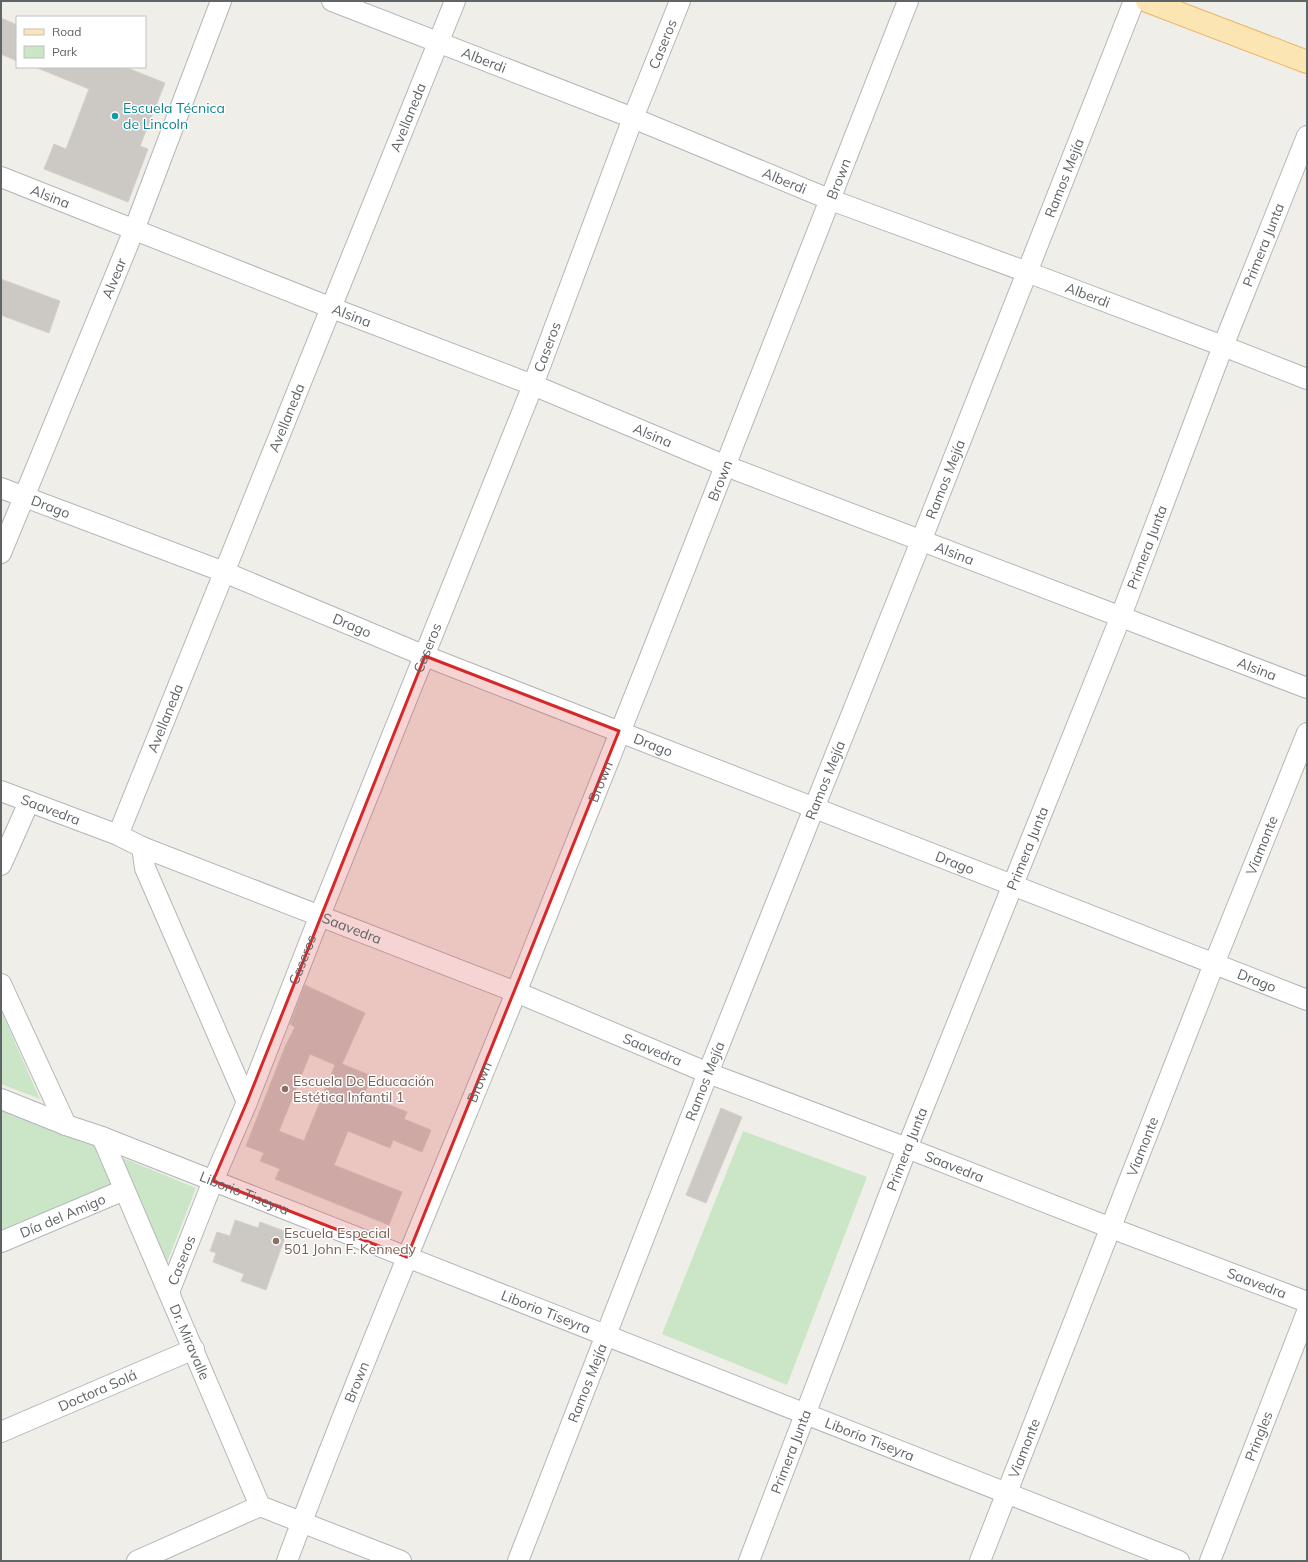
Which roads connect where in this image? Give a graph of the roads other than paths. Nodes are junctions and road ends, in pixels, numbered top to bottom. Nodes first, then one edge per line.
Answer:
1 (221, 1) edge
2 (332, 1) edge
3 (455, 1) edge
4 (680, 1) edge
5 (908, 1) edge
6 (1134, 1) edge
7 (1147, 1) edge
8 (438, 43) junction
9 (1307, 62) edge
10 (633, 118) junction
11 (1307, 136) edge
12 (1, 177) edge
13 (831, 200) junction
14 (134, 230) junction
15 (1027, 272) junction
16 (332, 308) junction
17 (1223, 346) junction
18 (1307, 379) edge
19 (533, 385) junction
20 (726, 466) junction
21 (1, 488) edge
22 (23, 497) junction
23 (921, 541) junction
24 (1, 553) edge
25 (224, 572) junction
26 (1121, 616) junction
27 (425, 656) junction
28 (1307, 688) edge
29 (619, 731) junction
30 (1307, 733) edge
31 (1, 791) edge
32 (29, 802) junction
33 (814, 808) junction
34 (118, 835) junction
35 (142, 847) junction
36 (1, 865) edge
37 (1012, 886) junction
38 (320, 915) junction
39 (1214, 964) junction
40 (1, 984) edge
41 (516, 992) junction
42 (1307, 1000) edge
43 (708, 1073) junction
44 (1, 1099) edge
45 (247, 1102) junction
46 (66, 1124) junction
47 (102, 1137) junction
48 (907, 1148) junction
49 (213, 1181) junction
50 (124, 1190) junction
51 (1111, 1228) junction
52 (1, 1242) edge
53 (407, 1257) junction
54 (169, 1292) junction
55 (1307, 1302) edge
56 (1307, 1312) edge
57 (606, 1336) junction
58 (194, 1349) junction
59 (806, 1414) junction
60 (1, 1432) edge
61 (1006, 1494) junction
62 (260, 1506) junction
63 (302, 1521) junction
64 (137, 1561) edge
65 (287, 1561) edge
66 (401, 1561) edge
67 (518, 1561) edge
68 (749, 1561) edge
69 (980, 1561) edge
70 (1179, 1561) edge
71 (1210, 1561) edge

1 - 14 street, Alvear
2 - 8 street, Alberdi
3 - 8 street, Avellaneda
4 - 10 street, Caseros
5 - 13 street, Brown
6 - 15 street, Ramos Mejía
7 - 9 main road
8 - 10 street, Alberdi
8 - 16 street, Avellaneda
10 - 13 street, Alberdi
10 - 19 street, Caseros
11 - 17 street, Primera Junta
12 - 14 street, Alsina
13 - 15 street, Alberdi
13 - 20 street, Brown
14 - 16 street, Alsina
14 - 22 street, Alvear
15 - 17 street, Alberdi
15 - 23 street, Ramos Mejía
16 - 19 street, Alsina
16 - 25 street, Avellaneda
17 - 18 street, Alberdi
17 - 26 street, Primera Junta
19 - 20 street, Alsina
19 - 27 street, Caseros
20 - 23 street, Alsina
20 - 29 street, Brown
21 - 22 street, Drago
22 - 24 street, Alvear
22 - 25 street, Drago
23 - 26 street, Alsina
23 - 33 street, Ramos Mejía
25 - 27 street, Drago
25 - 34 street, Avellaneda
26 - 28 street, Alsina
26 - 37 street, Primera Junta
27 - 29 street, Drago
27 - 38 street, Caseros
29 - 33 street, Drago
29 - 41 street, Brown
30 - 39 street, Viamonte
31 - 32 street, Saavedra
32 - 34 street, Saavedra
32 - 36 street
33 - 37 street, Drago
33 - 43 street, Ramos Mejía
34 - 35 street, Saavedra
35 - 38 street, Saavedra
35 - 45 street
37 - 39 street, Drago
37 - 48 street, Primera Junta
38 - 41 street, Saavedra
38 - 45 street, Caseros
39 - 42 street, Drago
39 - 51 street, Viamonte
40 - 46 street
41 - 43 street, Saavedra
41 - 53 street, Brown
43 - 48 street, Saavedra
43 - 57 street, Ramos Mejía
44 - 46 street, Liborio Tiseyra
45 - 49 street, Caseros
46 - 47 street, Liborio Tiseyra
47 - 49 street, Liborio Tiseyra
47 - 50 street, Dr. Miravalle
48 - 51 street, Saavedra
48 - 59 street, Primera Junta
49 - 53 street, Liborio Tiseyra
49 - 54 street, Caseros
50 - 52 street, Día del Amigo
50 - 54 street, Dr. Miravalle
51 - 55 street, Saavedra
51 - 61 street, Viamonte
53 - 57 street, Liborio Tiseyra
53 - 63 street, Brown
54 - 58 street, Dr. Miravalle
56 - 71 street, Pringles
57 - 59 street, Liborio Tiseyra
57 - 67 street, Ramos Mejía
58 - 60 street, Doctora Solá
58 - 62 street, Dr. Miravalle
59 - 61 street, Liborio Tiseyra
59 - 68 street, Primera Junta
61 - 69 street, Viamonte
61 - 70 street, Liborio Tiseyra
62 - 63 street
62 - 64 street
63 - 65 street, Brown
63 - 66 street

